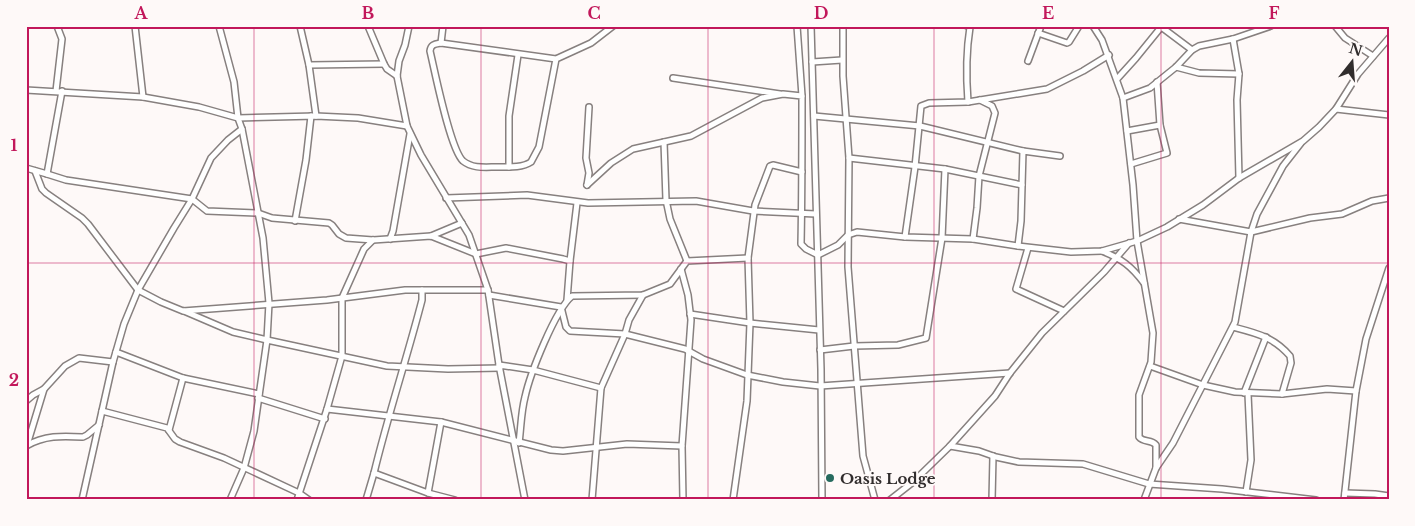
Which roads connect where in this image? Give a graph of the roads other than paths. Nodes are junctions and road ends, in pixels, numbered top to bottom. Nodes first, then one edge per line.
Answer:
1 (57, 26) edge
2 (134, 26) edge
3 (219, 26) edge
4 (300, 26) edge
5 (368, 26) edge
6 (409, 26) edge
7 (443, 26) edge
8 (613, 26) edge
9 (797, 26) edge
10 (811, 26) edge
11 (843, 26) edge
12 (969, 26) edge
13 (1041, 26) edge
14 (1079, 26) edge
15 (1093, 26) edge
16 (1271, 26) edge
17 (1334, 26) edge
18 (1161, 27) edge
19 (1038, 33) junction
20 (1389, 38) edge
21 (1233, 39) junction
22 (441, 43) junction
23 (1192, 50) junction
24 (518, 55) junction
25 (1109, 55) junction
26 (1373, 56) junction
27 (556, 59) junction
28 (842, 60) junction
29 (1028, 61) dead end
30 (812, 62) junction
31 (384, 64) junction
32 (309, 65) junction
33 (1176, 67) junction
34 (1239, 74) junction
35 (397, 76) junction
36 (673, 78) dead end
37 (1117, 79) junction
38 (1157, 82) junction
39 (26, 90) edge
40 (59, 91) junction
41 (783, 94) junction
42 (802, 96) junction
43 (143, 97) junction
44 (1123, 98) junction
45 (980, 100) junction
46 (968, 102) junction
47 (589, 108) dead end
48 (1336, 109) junction
49 (1389, 115) edge
50 (313, 116) junction
51 (814, 116) junction
52 (238, 118) junction
53 (846, 118) junction
54 (1160, 125) junction
55 (407, 126) junction
56 (920, 126) junction
57 (242, 129) junction
58 (1127, 131) junction
59 (410, 133) junction
60 (1303, 141) junction
61 (664, 142) junction
62 (988, 143) junction
63 (1023, 150) junction
64 (1060, 156) dead end
65 (849, 158) junction
66 (1131, 164) junction
67 (509, 167) junction
68 (915, 167) junction
69 (26, 168) edge
70 (945, 169) junction
71 (35, 170) junction
72 (802, 172) junction
73 (47, 174) junction
74 (979, 176) junction
75 (1239, 178) junction
76 (1022, 184) junction
77 (446, 198) junction
78 (1389, 198) edge
79 (192, 199) junction
80 (666, 200) junction
81 (577, 203) junction
82 (754, 211) junction
83 (258, 213) junction
84 (802, 214) junction
85 (816, 214) junction
86 (1179, 219) junction
87 (295, 221) junction
88 (462, 223) junction
89 (1251, 232) junction
90 (848, 235) junction
91 (431, 236) junction
92 (904, 237) junction
93 (942, 238) junction
94 (356, 239) junction
95 (390, 239) junction
96 (973, 239) junction
97 (373, 240) junction
98 (1137, 240) junction
99 (1129, 243) junction
100 (1018, 246) junction
101 (1028, 248) junction
102 (364, 249) junction
103 (1102, 251) junction
104 (476, 254) junction
105 (818, 255) junction
106 (1118, 257) junction
107 (748, 258) junction
108 (570, 261) junction
109 (687, 261) junction
110 (1389, 268) edge
111 (681, 269) junction
112 (1146, 285) junction
113 (138, 290) junction
114 (422, 290) junction
115 (489, 292) junction
116 (643, 295) junction
117 (342, 298) junction
118 (567, 300) junction
119 (269, 303) junction
120 (561, 307) junction
121 (183, 311) junction
122 (1064, 311) junction
123 (690, 314) junction
124 (750, 323) junction
125 (1233, 327) junction
126 (819, 330) junction
127 (625, 334) junction
128 (1266, 337) junction
129 (267, 340) junction
130 (854, 346) junction
131 (820, 350) junction
132 (116, 352) junction
133 (690, 352) junction
134 (342, 356) junction
135 (113, 362) junction
136 (1150, 366) junction
137 (404, 367) junction
138 (499, 367) junction
139 (533, 370) junction
140 (1010, 373) junction
141 (747, 375) junction
142 (183, 378) junction
143 (857, 384) junction
144 (1202, 385) junction
145 (820, 386) junction
146 (601, 388) junction
147 (44, 389) junction
148 (1356, 391) junction
149 (1246, 393) junction
150 (1282, 394) junction
151 (259, 396) junction
152 (26, 402) edge
153 (327, 409) junction
154 (102, 411) junction
155 (388, 416) junction
156 (325, 419) junction
157 (441, 422) junction
158 (100, 425) junction
159 (170, 430) junction
160 (516, 442) junction
161 (27, 445) edge
162 (682, 446) junction
163 (950, 446) junction
164 (596, 447) junction
165 (993, 456) junction
166 (244, 468) junction
167 (1156, 468) junction
168 (374, 473) junction
169 (1149, 484) junction
170 (1246, 492) junction
171 (299, 493) junction
172 (428, 493) junction
173 (1345, 493) junction
174 (1389, 496) edge
175 (451, 499) edge
176 (82, 500) edge
177 (230, 500) edge
178 (297, 500) edge
179 (309, 500) edge
180 (366, 500) edge
181 (525, 500) edge
182 (592, 500) edge
183 (683, 500) edge
184 (733, 500) edge
185 (822, 500) edge
186 (874, 500) edge
187 (890, 500) edge
188 (992, 500) edge
189 (1144, 500) edge
190 (1316, 500) edge
191 (1344, 500) edge

1 - 40 street
2 - 43 street
3 - 52 street
4 - 32 street
5 - 31 street
6 - 35 street
7 - 22 street
8 - 27 street
9 - 42 street
10 - 30 street
11 - 28 street
12 - 46 street
13 - 19 street
14 - 19 street
15 - 25 street
16 - 21 street
17 - 26 street
18 - 23 street
18 - 37 street
19 - 29 street
20 - 26 street
21 - 23 street
21 - 34 street
22 - 24 street
22 - 67 street
23 - 33 street
24 - 27 street
24 - 67 street
25 - 37 street
25 - 45 street
26 - 48 street
27 - 67 street
28 - 30 street
28 - 53 street
30 - 51 street
31 - 32 street
31 - 35 street
32 - 50 street
33 - 34 street
33 - 38 street
34 - 75 street
35 - 55 street
36 - 41 street
37 - 44 street
38 - 44 street
38 - 54 street
39 - 40 street
40 - 43 street
40 - 73 street
41 - 42 street
41 - 61 street
42 - 72 street
43 - 52 street
44 - 58 street
45 - 46 street
45 - 62 street
46 - 56 street
47 - 61 street
48 - 49 street
48 - 60 street
50 - 52 street
50 - 55 street
50 - 87 street
51 - 53 street
51 - 85 street
52 - 57 street
53 - 56 street
53 - 65 street
54 - 58 street
54 - 66 street
55 - 59 street
56 - 62 street
56 - 68 street
57 - 79 street
57 - 83 street
58 - 66 street
59 - 77 street
59 - 95 street
60 - 75 street
60 - 89 street
61 - 80 street
62 - 63 street
62 - 74 street
63 - 64 street
63 - 76 street
65 - 68 street
65 - 90 street
66 - 98 street
68 - 70 street
68 - 92 street
69 - 71 street
70 - 74 street
70 - 93 street
71 - 73 street
71 - 113 street
72 - 82 street
72 - 84 street
73 - 79 street
74 - 76 street
74 - 96 street
75 - 86 street
76 - 100 street
77 - 81 street
77 - 88 street
78 - 89 street
79 - 83 street
79 - 113 street
80 - 81 street
80 - 82 street
80 - 109 street
81 - 108 street
82 - 84 street
82 - 107 street
83 - 87 street
83 - 119 street
84 - 85 street
84 - 105 street
85 - 105 street
86 - 89 street
86 - 98 street
87 - 94 street
88 - 91 street
88 - 104 street
89 - 125 street
90 - 92 street
90 - 105 street
90 - 130 street
91 - 95 street
91 - 104 street
92 - 93 street
93 - 96 street
93 - 130 street
94 - 97 street
94 - 102 street
95 - 97 street
96 - 100 street
97 - 102 street
98 - 99 street
98 - 112 street
99 - 103 street
99 - 106 street
100 - 101 street
101 - 103 street
101 - 122 street
102 - 117 street
103 - 106 street
104 - 108 street
104 - 115 street
105 - 126 street
106 - 112 street
106 - 122 street
107 - 109 street
107 - 124 street
108 - 118 street
109 - 111 street
110 - 148 street
111 - 116 street
111 - 123 street
112 - 136 street
113 - 121 street
113 - 132 street
114 - 115 street
114 - 117 street
114 - 137 street
115 - 120 street
115 - 138 street
116 - 118 street
116 - 127 street
117 - 119 street
117 - 134 street
118 - 120 street
119 - 121 street
119 - 129 street
120 - 127 street
120 - 139 street
121 - 129 street
122 - 140 street
123 - 124 street
123 - 133 street
124 - 126 street
124 - 141 street
125 - 128 street
125 - 144 street
126 - 131 street
127 - 133 street
127 - 146 street
128 - 149 street
128 - 150 street
129 - 134 street
129 - 151 street
130 - 131 street
130 - 143 street
131 - 145 street
132 - 135 street
132 - 142 street
133 - 141 street
133 - 162 street
134 - 137 street
134 - 153 street
135 - 147 street
135 - 154 street
136 - 144 street
136 - 167 street
137 - 138 street
137 - 155 street
138 - 139 street
138 - 160 street
139 - 146 street
139 - 160 street
140 - 143 street
140 - 163 street
141 - 145 street
141 - 184 street
142 - 151 street
142 - 159 street
143 - 145 street
143 - 186 street
144 - 149 street
144 - 167 street
145 - 185 street
146 - 164 street
147 - 152 street
147 - 161 street
148 - 150 street
148 - 173 street
149 - 150 street
149 - 170 street
151 - 156 street
151 - 166 street
153 - 155 street
153 - 156 street
154 - 158 street
154 - 159 street
155 - 157 street
155 - 168 street
156 - 171 street
157 - 160 street
157 - 172 street
158 - 161 street
158 - 176 street
159 - 166 street
160 - 164 street
160 - 181 street
162 - 164 street
162 - 183 street
163 - 165 street
163 - 187 street
164 - 182 street
165 - 169 street
165 - 188 street
166 - 171 street
166 - 177 street
167 - 169 street
168 - 172 street
168 - 180 street
169 - 170 street
169 - 189 street
170 - 190 street
171 - 178 street
171 - 179 street
172 - 175 street
173 - 174 street
173 - 191 street

